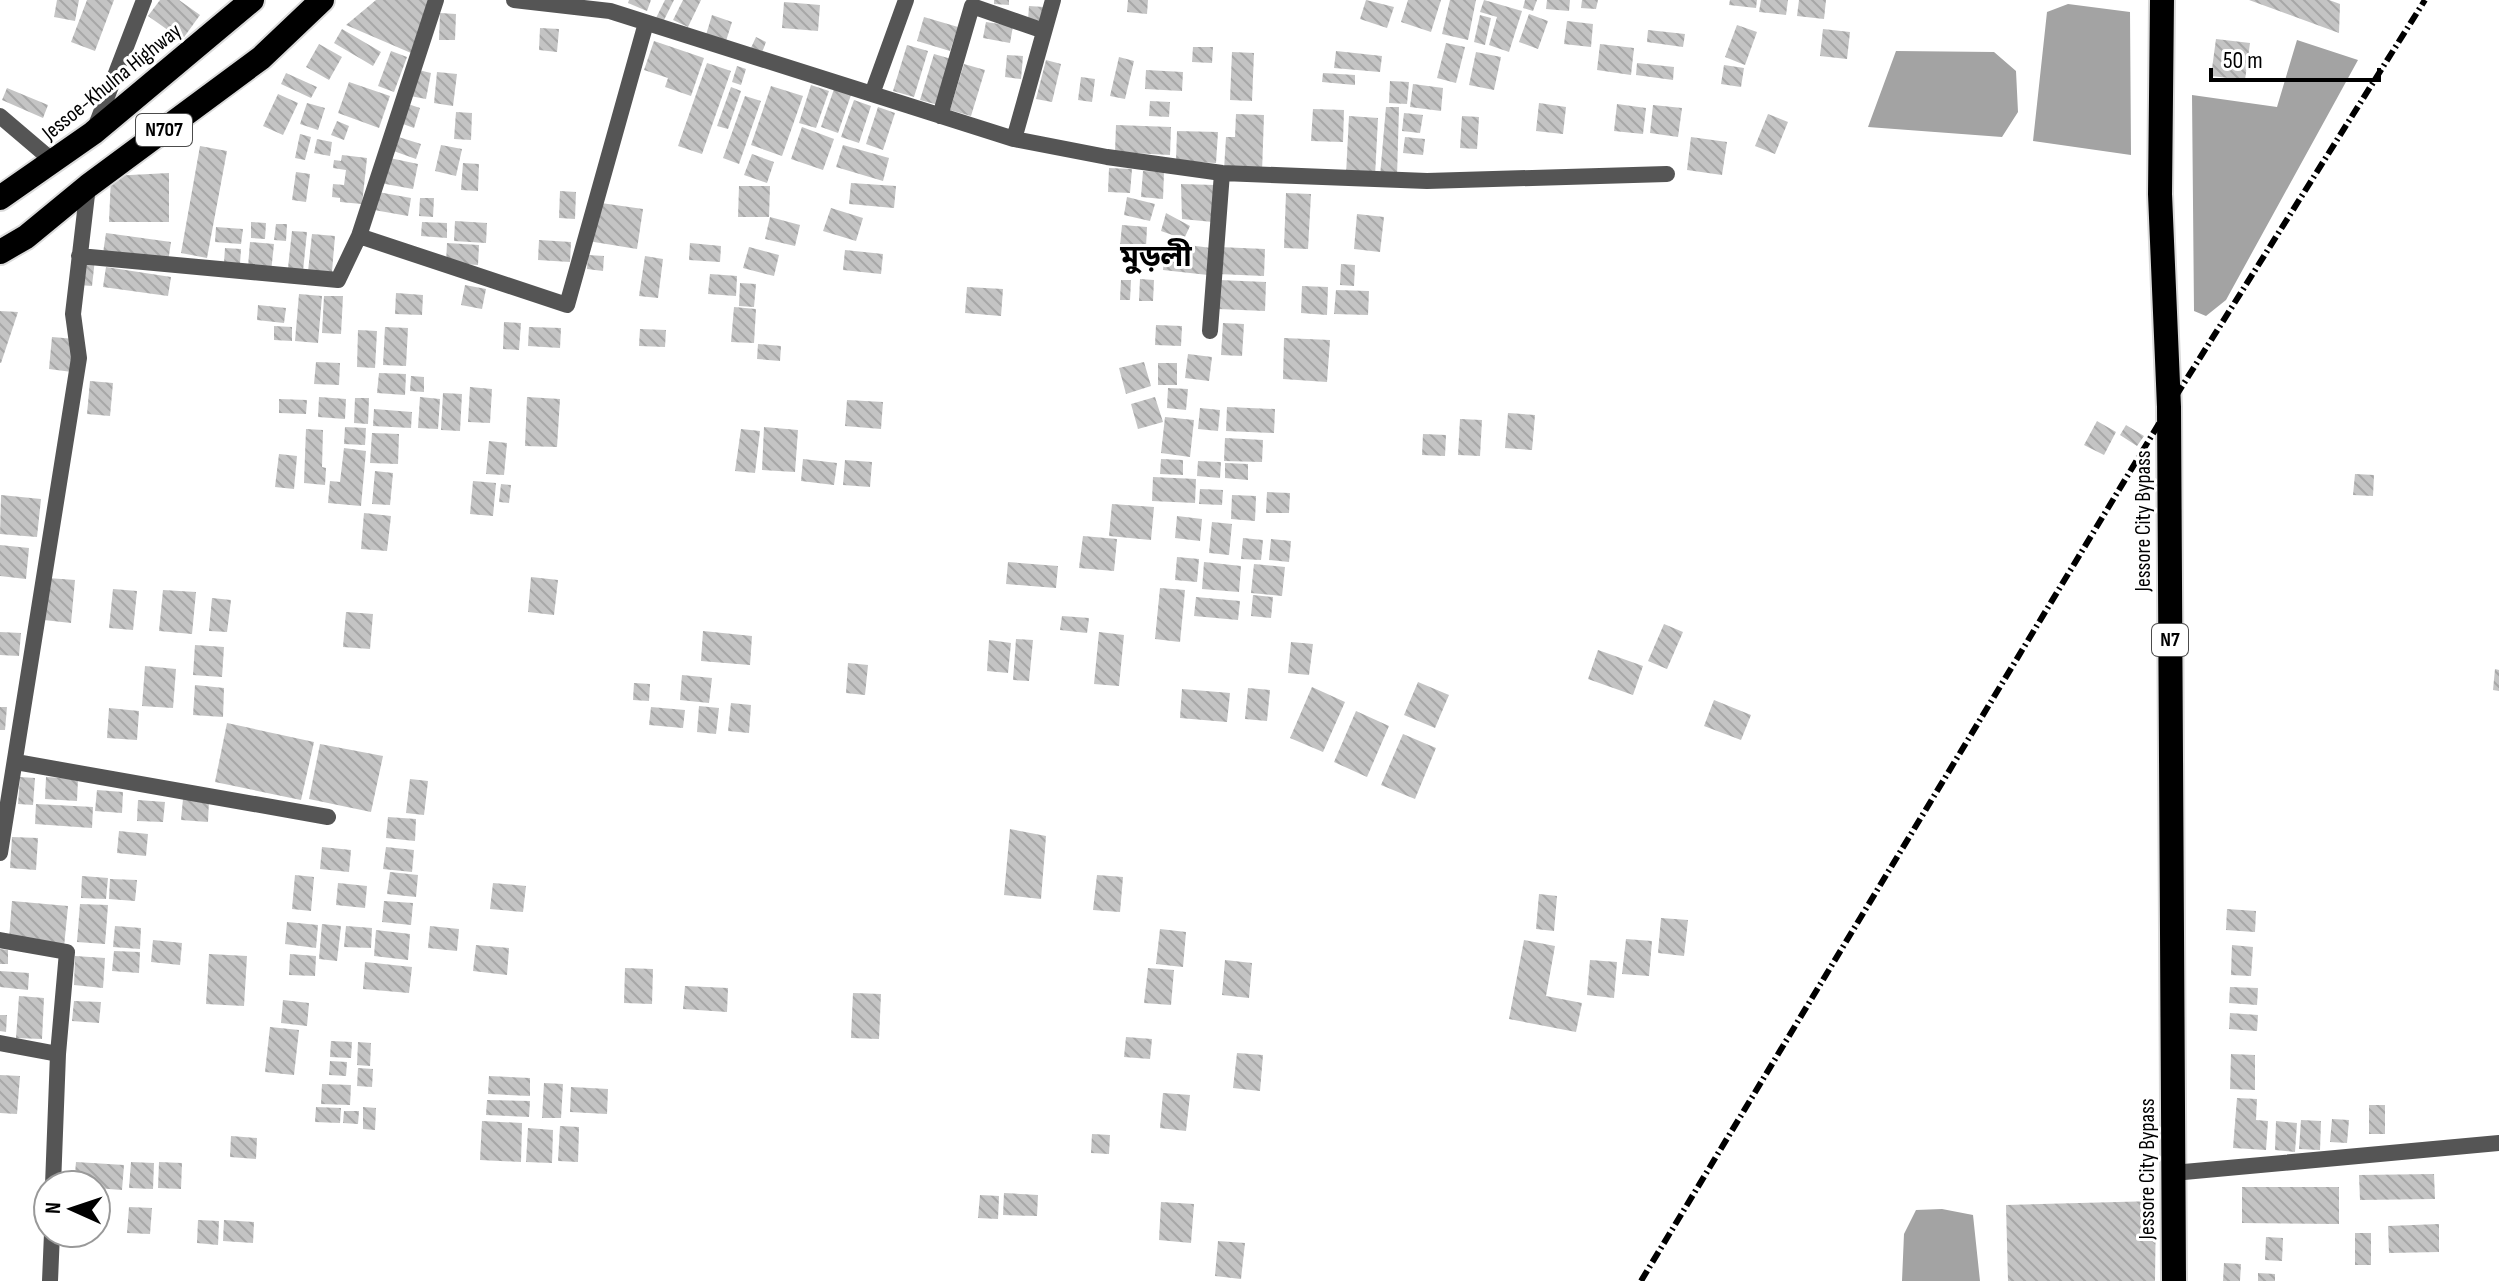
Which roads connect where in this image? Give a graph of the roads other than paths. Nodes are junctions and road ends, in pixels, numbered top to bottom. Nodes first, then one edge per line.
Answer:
1 (144, 0) edge
2 (252, 0) edge
3 (322, 0) edge
4 (436, 0) edge
5 (514, 0) edge
6 (906, 0) edge
7 (1053, 0) edge
8 (2162, 0) edge
9 (646, 23) junction
10 (1044, 31) junction
11 (872, 94) junction
12 (0, 116) edge
13 (940, 116) junction
14 (93, 133) junction
15 (1014, 139) junction
16 (54, 162) junction
17 (1222, 173) junction
18 (1667, 174) dead end
19 (88, 186) junction
20 (0, 198) edge
21 (359, 236) junction
22 (0, 252) edge
23 (79, 256) junction
24 (1210, 331) dead end
25 (16, 762) junction
26 (328, 817) dead end
27 (0, 853) edge
28 (0, 940) edge
29 (0, 1043) edge
30 (58, 1054) junction
31 (2499, 1143) edge
32 (54, 1169) edge
33 (2173, 1173) junction
34 (51, 1249) edge
35 (50, 1281) edge
36 (2174, 1281) edge

1 - 14 street
2 - 14 highway, Jessoe-Khulna Highway / N707
3 - 19 highway, N707
4 - 21 street
5 - 9 street
6 - 11 street
7 - 10 street
8 - 33 highway, Jessore City Bypass / N7
9 - 11 street
9 - 21 street
10 - 13 street
10 - 15 street
11 - 13 street
12 - 16 street
13 - 15 street
14 - 16 highway, Jessoe-Khulna Highway / N707
15 - 17 street
16 - 20 highway, Jessoe-Khulna Highway / N707
17 - 18 street
17 - 24 street
19 - 22 highway, N707
19 - 23 street
21 - 23 street
23 - 25 street
25 - 26 street
25 - 27 street
28 - 30 street
29 - 30 street
30 - 32 street
31 - 33 street
33 - 36 highway, Jessore City Bypass / N7
34 - 35 street

